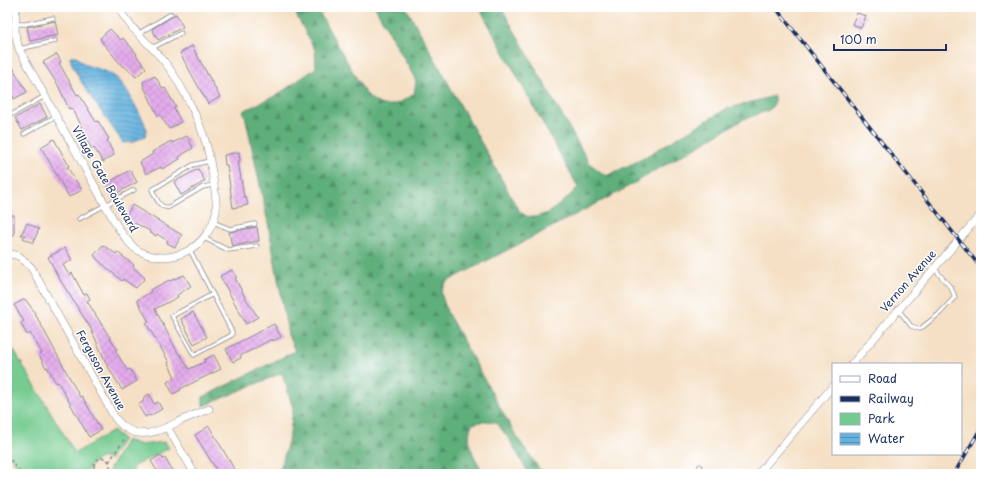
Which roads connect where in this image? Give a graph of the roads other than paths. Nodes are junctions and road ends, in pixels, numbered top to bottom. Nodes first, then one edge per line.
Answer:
1 (16, 7) edge
2 (118, 7) edge
3 (171, 14) dead end
4 (53, 18) dead end
5 (10, 24) edge
6 (181, 33) dead end
7 (138, 34) junction
8 (55, 41) dead end
9 (152, 48) junction
10 (19, 49) junction
11 (45, 96) junction
12 (13, 114) dead end
13 (56, 116) junction
14 (24, 134) dead end
15 (209, 162) junction
16 (213, 184) junction
17 (134, 190) dead end
18 (106, 205) junction
19 (981, 214) edge
20 (79, 219) dead end
21 (213, 222) junction
22 (255, 224) dead end
23 (204, 238) junction
24 (257, 246) dead end
25 (190, 250) junction
26 (7, 253) edge
27 (934, 267) junction
28 (213, 294) junction
29 (898, 309) junction
30 (853, 363) edge
31 (832, 387) edge
32 (209, 409) dead end
33 (167, 428) junction
34 (700, 466) dead end
35 (195, 474) edge
36 (703, 474) edge
37 (758, 474) edge

1 - 5 street, Village Gate Boulevard
2 - 7 street, Village Gate Boulevard
3 - 7 lane
4 - 5 lane
5 - 10 street, Village Gate Boulevard
6 - 9 lane
7 - 9 street, Village Gate Boulevard
8 - 10 lane
9 - 15 street, Village Gate Boulevard
10 - 11 street, Village Gate Boulevard
11 - 12 lane
11 - 13 street, Village Gate Boulevard
13 - 14 lane
13 - 18 street, Village Gate Boulevard
15 - 16 street, Village Gate Boulevard
15 - 16 lane
16 - 21 street, Village Gate Boulevard
17 - 18 lane
18 - 20 lane
18 - 25 street, Village Gate Boulevard
19 - 27 street, Vernon Avenue
21 - 22 lane
21 - 23 street, Village Gate Boulevard
23 - 24 lane
23 - 25 street, Village Gate Boulevard
25 - 28 lane
26 - 33 street, Ferguson Avenue
27 - 29 street, Vernon Avenue
27 - 29 lane
28 - 28 lane
29 - 30 street, Vernon Avenue
31 - 37 street
32 - 33 street, Ferguson Avenue
33 - 35 street
34 - 36 lane

